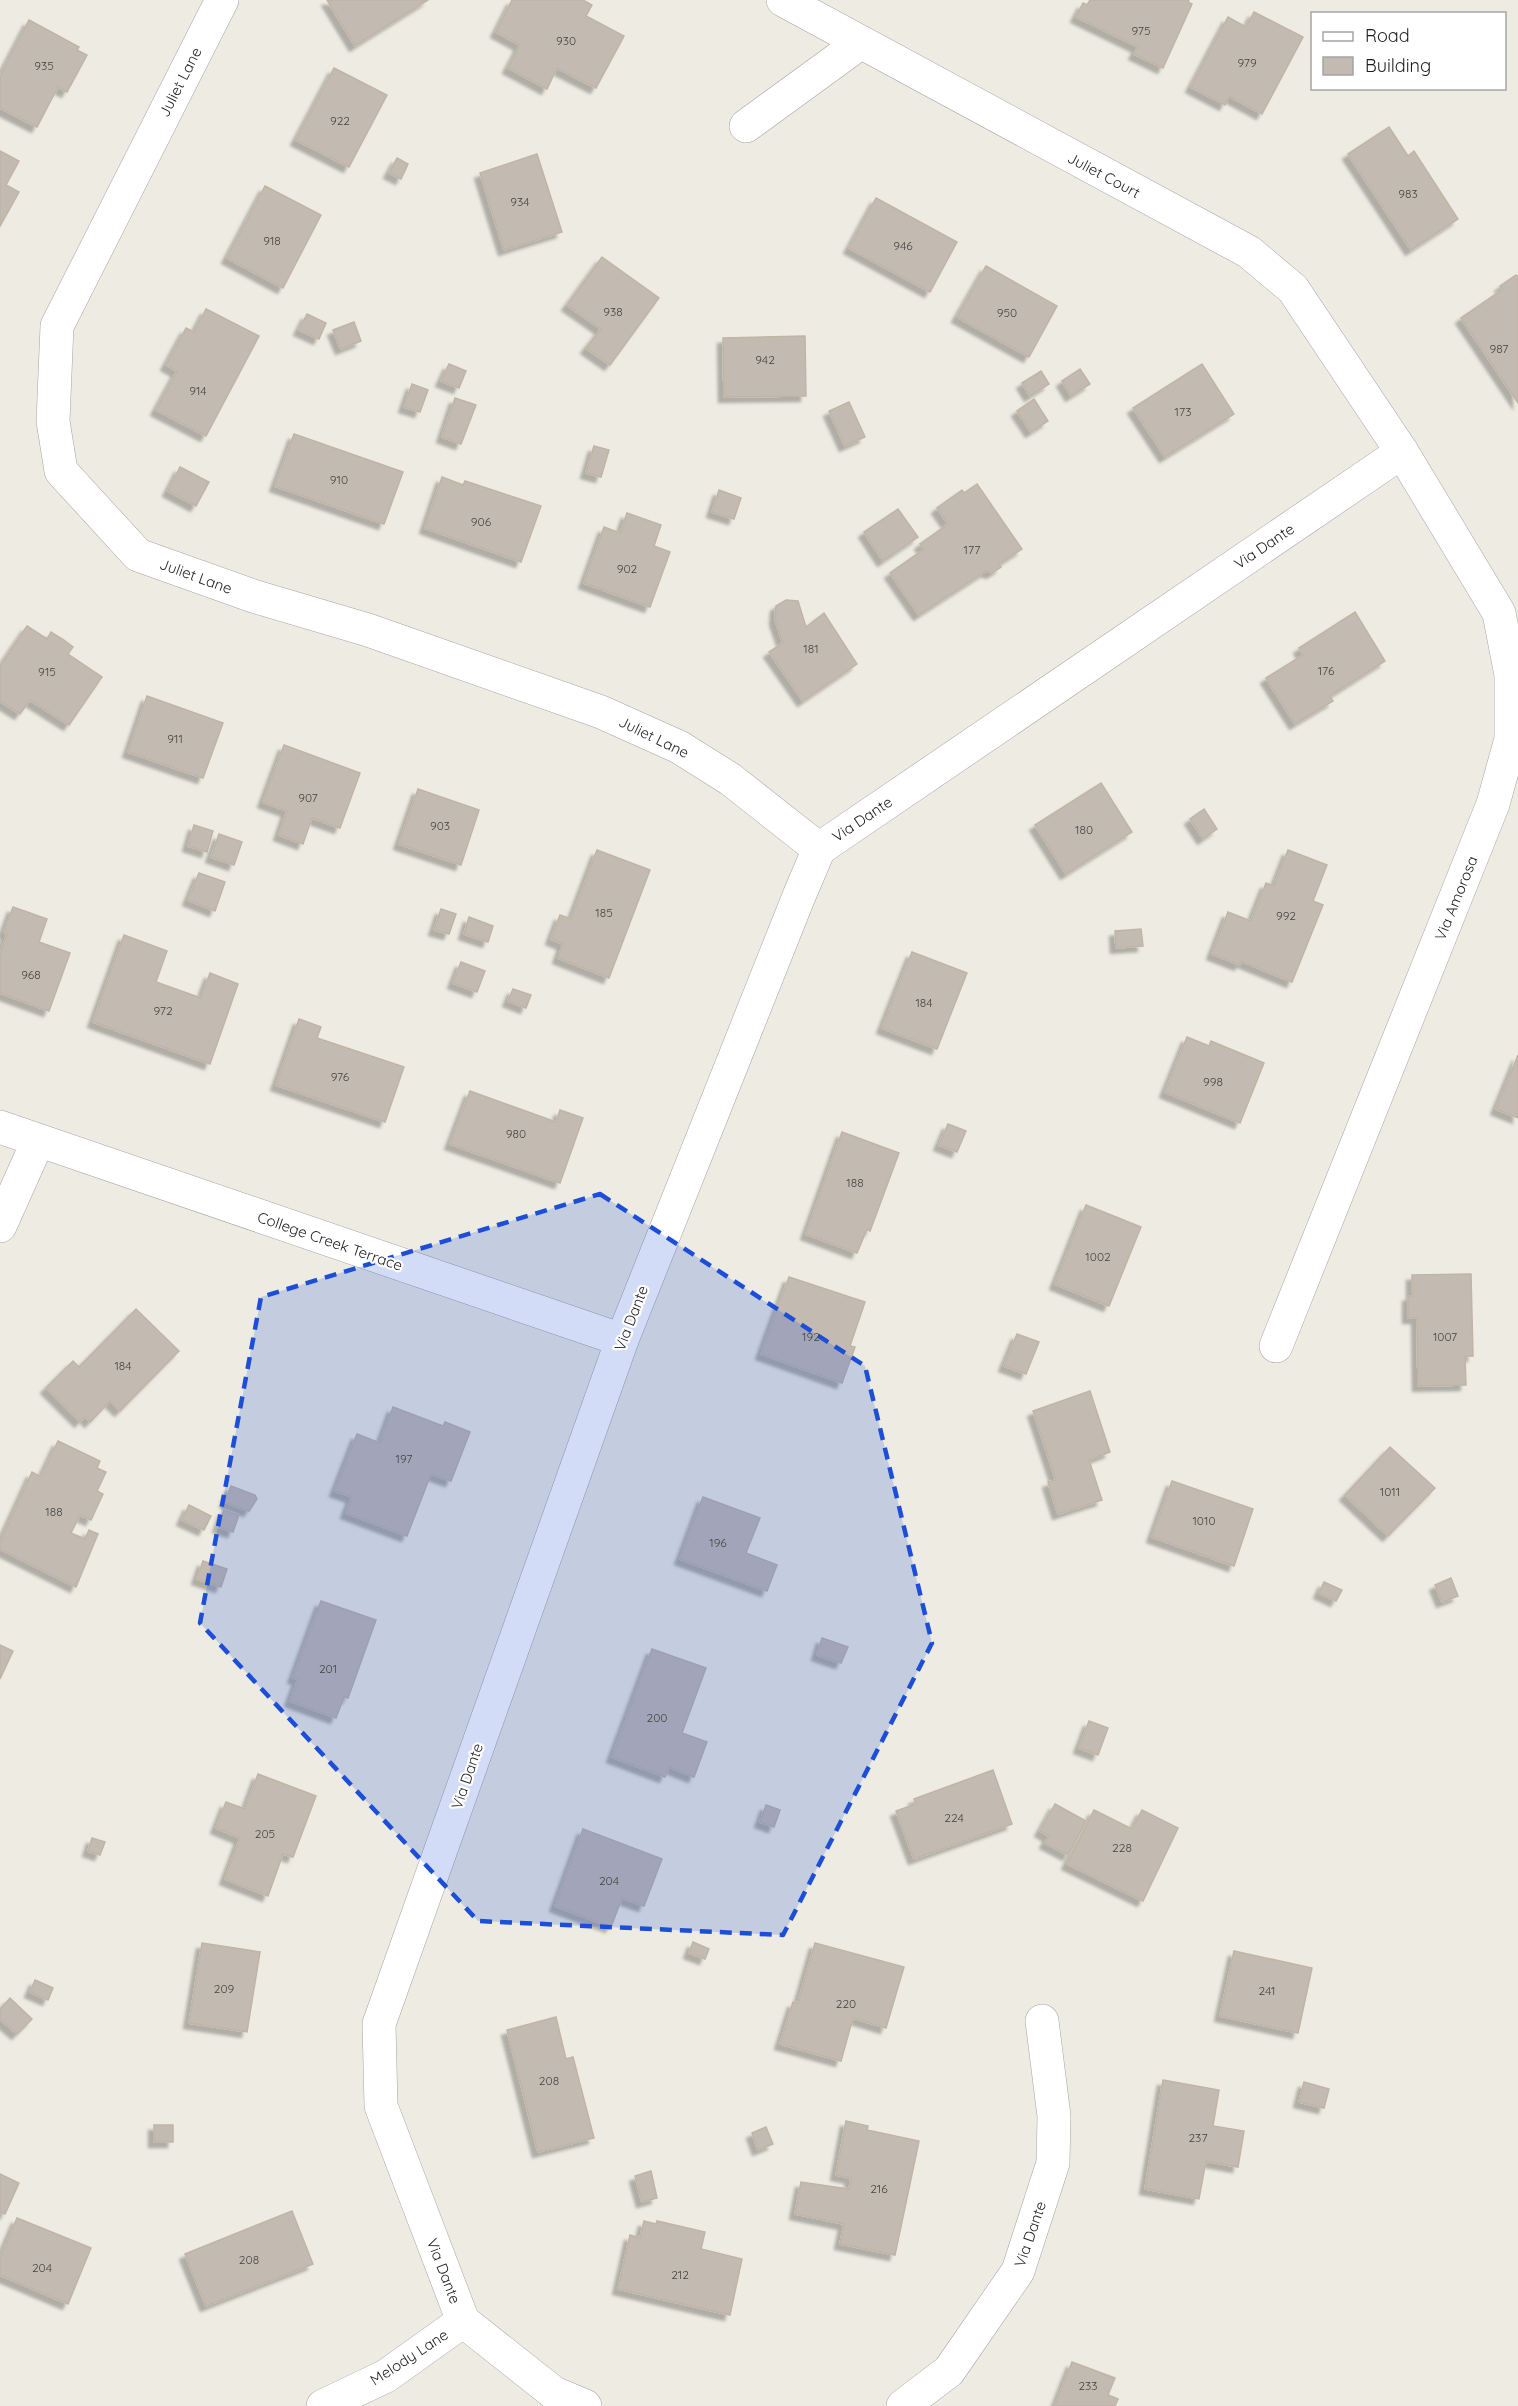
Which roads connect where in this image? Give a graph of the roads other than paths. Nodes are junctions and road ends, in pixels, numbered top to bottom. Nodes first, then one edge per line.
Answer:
1 (222, 0) edge
2 (783, 0) edge
3 (860, 43) junction
4 (746, 126) dead end
5 (1402, 453) junction
6 (819, 849) junction
7 (0, 1126) edge
8 (38, 1141) junction
9 (0, 1226) edge
10 (622, 1340) junction
11 (1276, 1346) dead end
12 (1042, 2021) dead end
13 (463, 2321) junction
14 (322, 2406) edge
15 (585, 2406) edge
16 (903, 2406) edge

1 - 6 street, Juliet Lane
2 - 3 street
3 - 4 street
3 - 5 street, Juliet Court
5 - 6 street, Via Dante
5 - 11 street, Via Amorosa
6 - 10 street, Via Dante
7 - 8 street, College Creek Terrace
8 - 9 street
8 - 10 street, College Creek Terrace
10 - 13 street, Via Dante
12 - 16 street, Via Dante
13 - 14 street, Melody Lane
13 - 15 street, Via Dante

